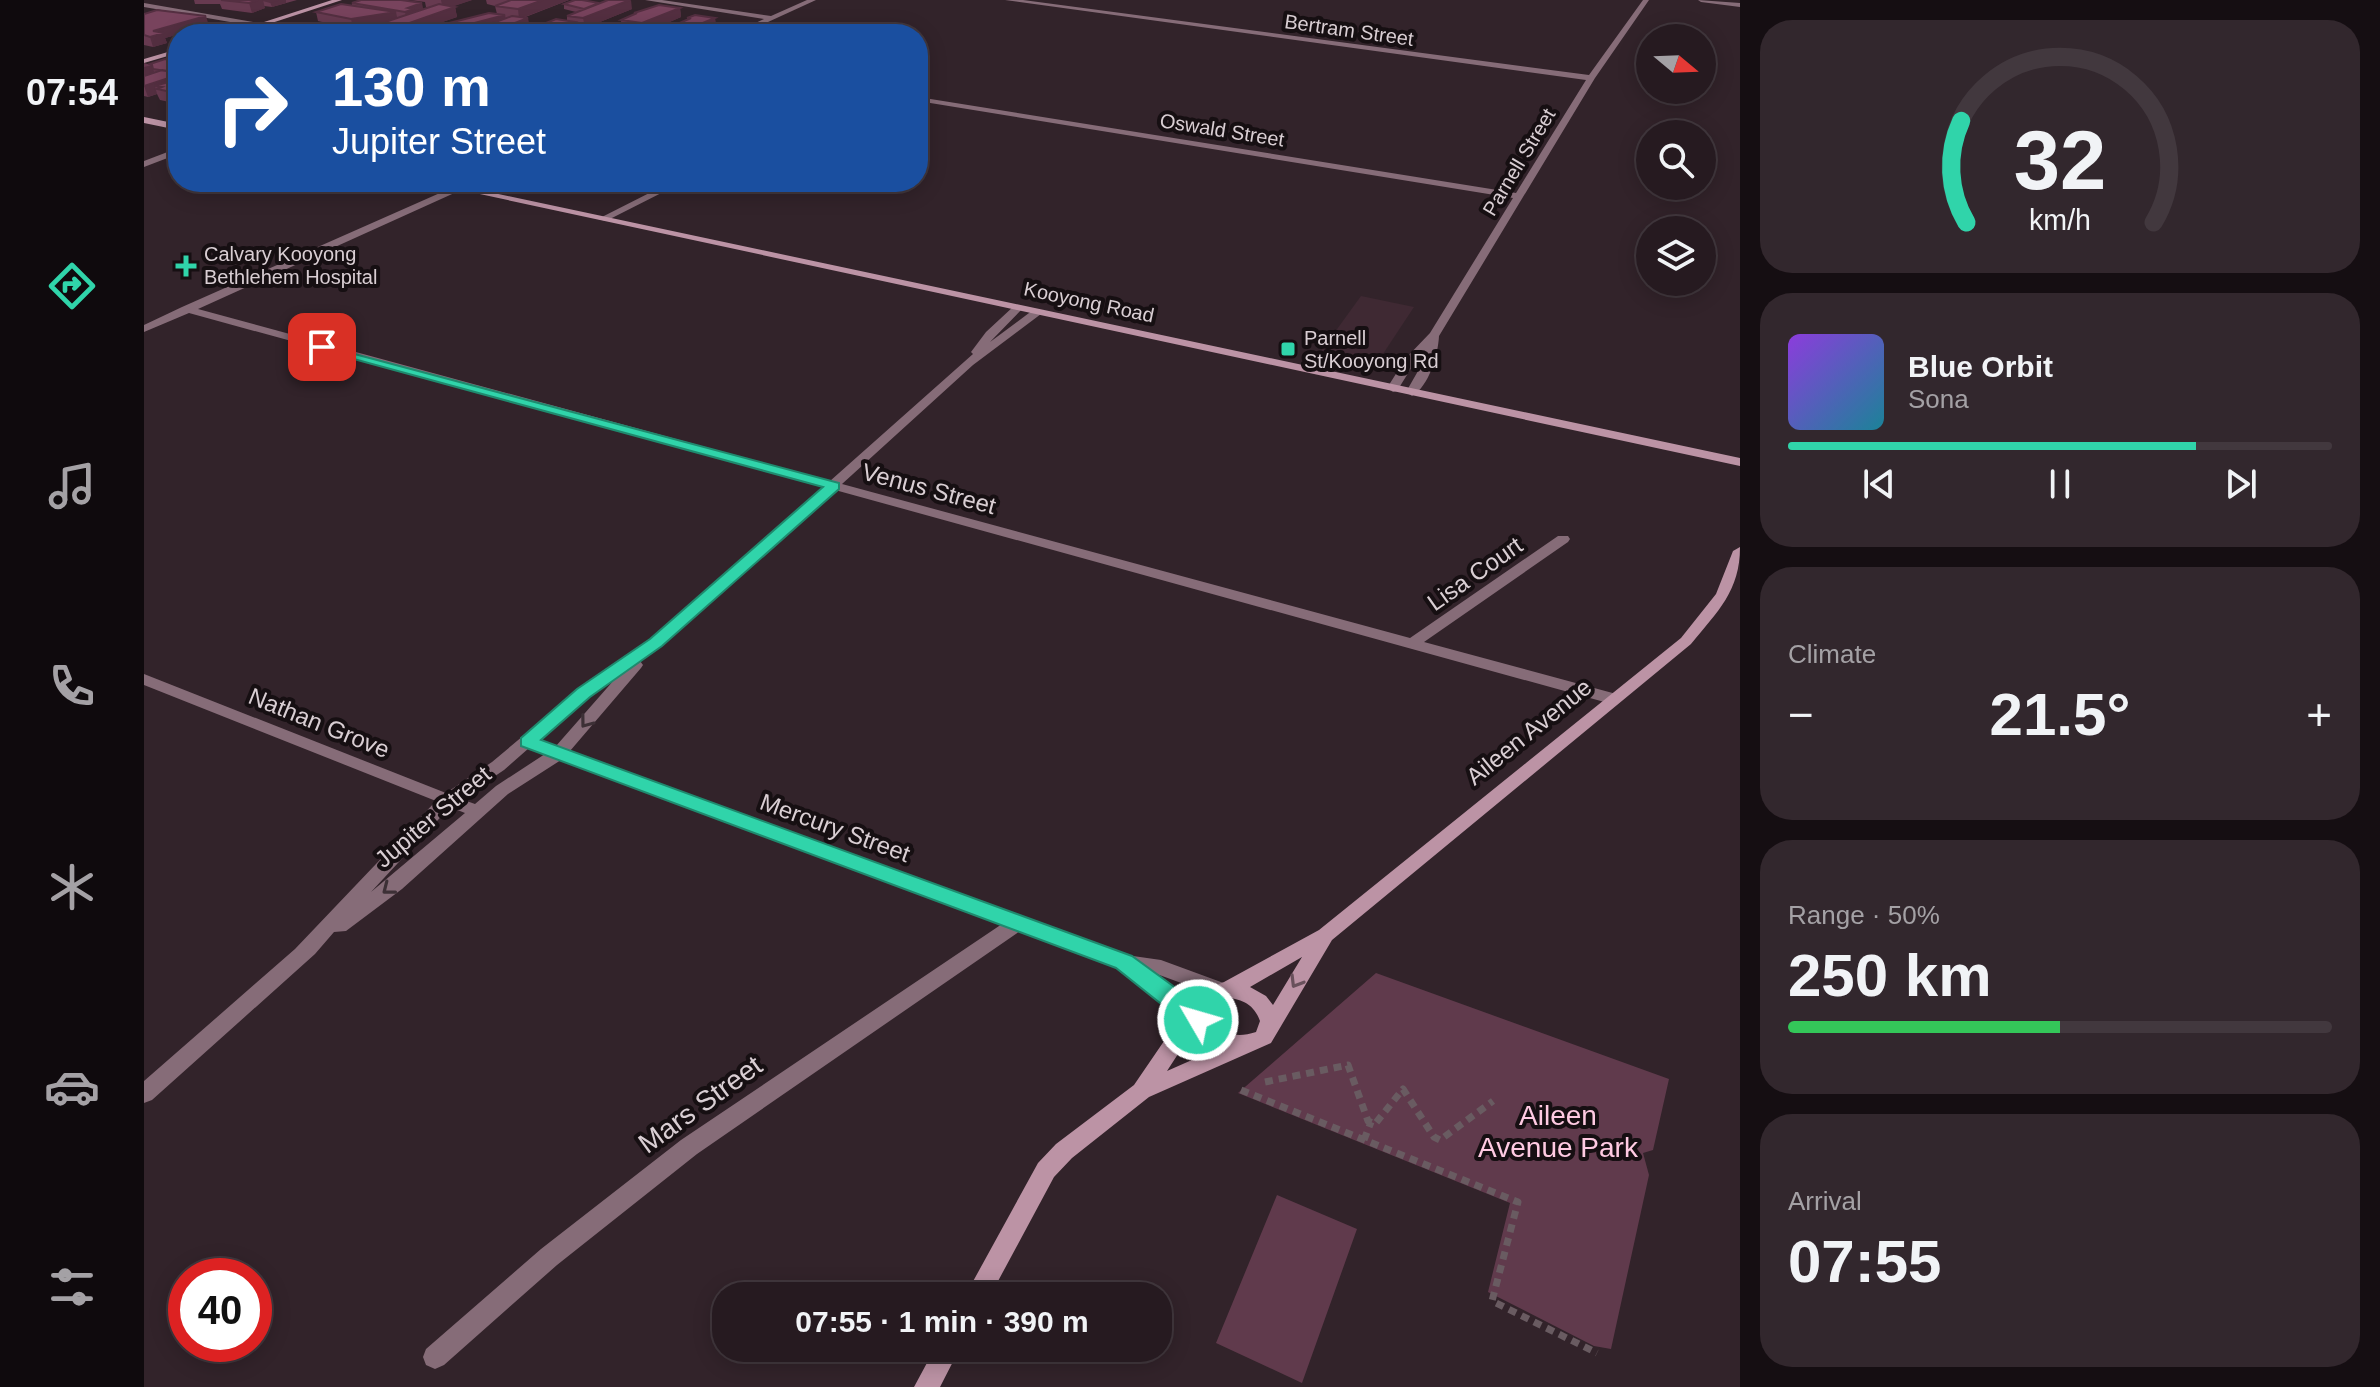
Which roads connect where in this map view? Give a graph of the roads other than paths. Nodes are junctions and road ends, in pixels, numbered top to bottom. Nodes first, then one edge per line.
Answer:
1 (339, 0) edge
2 (648, 0) edge
3 (813, 0) edge
4 (1008, 0) edge
5 (1646, 0) edge
6 (1701, 0) edge
7 (144, 5) edge
8 (1635, 5) edge
9 (1740, 5) edge
10 (771, 18) junction
11 (254, 24) edge
12 (263, 24) edge
13 (758, 24) edge
14 (168, 54) edge
15 (144, 61) edge
16 (1591, 78) junction
17 (928, 101) edge
18 (144, 120) edge
19 (168, 125) edge
20 (168, 155) edge
21 (144, 164) edge
22 (435, 192) edge
23 (448, 192) edge
24 (477, 192) edge
25 (658, 192) edge
26 (662, 192) edge
27 (1520, 196) junction
28 (403, 210) junction
29 (603, 219) junction
30 (615, 221) junction
31 (1018, 308) junction
32 (186, 309) junction
33 (1037, 312) junction
34 (144, 329) edge
35 (1434, 335) junction
36 (969, 363) junction
37 (1393, 388) junction
38 (1412, 392) junction
39 (1740, 462) edge
40 (833, 486) junction
41 (1563, 539) dead end
42 (1740, 551) edge
43 (656, 643) junction
44 (1412, 644) junction
45 (144, 679) edge
46 (1614, 699) junction
47 (528, 742) junction
48 (558, 754) junction
49 (447, 800) junction
50 (476, 811) junction
51 (1018, 923) junction
52 (1326, 935) junction
53 (302, 954) junction
54 (1124, 962) junction
55 (1226, 990) junction
56 (1198, 1018) junction
57 (1267, 1030) junction
58 (1247, 1045) junction
59 (1141, 1091) junction
60 (144, 1094) edge
61 (985, 1282) edge
62 (435, 1357) dead end
63 (940, 1362) edge
64 (927, 1387) edge

1 - 12 street
2 - 10 street
3 - 10 street
4 - 16 street, Bertram Street
5 - 8 street, Parnell Street
6 - 9 street
7 - 11 street
8 - 16 street, Parnell Street
10 - 13 street
14 - 15 street
16 - 27 street, Parnell Street
17 - 27 street, Oswald Street
18 - 19 street
20 - 21 street
22 - 28 street
23 - 28 street
24 - 29 street, Kooyong Road
25 - 29 street
26 - 30 street
27 - 35 street, Parnell Street
28 - 32 street
29 - 30 street, Kooyong Road
30 - 31 street, Kooyong Road
31 - 33 street, Kooyong Road
31 - 36 street, Jupiter Street
32 - 34 street
32 - 40 street, Venus Street
33 - 36 street, Jupiter Street
33 - 37 street, Kooyong Road
35 - 37 street, Parnell Street
35 - 38 street, Parnell Street
36 - 40 street, Jupiter Street
37 - 38 street, Kooyong Road
38 - 39 street, Kooyong Road
40 - 43 street, Jupiter Street
40 - 44 street, Venus Street
41 - 44 street, Lisa Court
42 - 46 street, Aileen Avenue
43 - 47 street, Jupiter Street
43 -> 48 street, Jupiter Street
44 - 46 street, Venus Street
45 - 49 street, Nathan Grove
46 - 52 street, Aileen Avenue
47 - 48 street, Mercury Street
47 - 49 street, Jupiter Street
48 - 50 street, Jupiter Street
48 - 51 street, Mercury Street
49 - 50 street, Nathan Grove
49 - 53 street, Jupiter Street
50 -> 53 street, Jupiter Street
51 - 54 street, Mercury Street
51 - 62 street, Mars Street
52 - 55 street, Aileen Avenue
52 -> 57 street, Aileen Avenue
53 - 60 street, Jupiter Street
54 - 55 street, Mercury Street
54 - 56 street, Mercury Street
55 - 56 street
55 - 57 street
56 - 58 street
56 - 59 street
57 - 58 street
58 - 59 street
59 - 61 street
63 - 64 street

